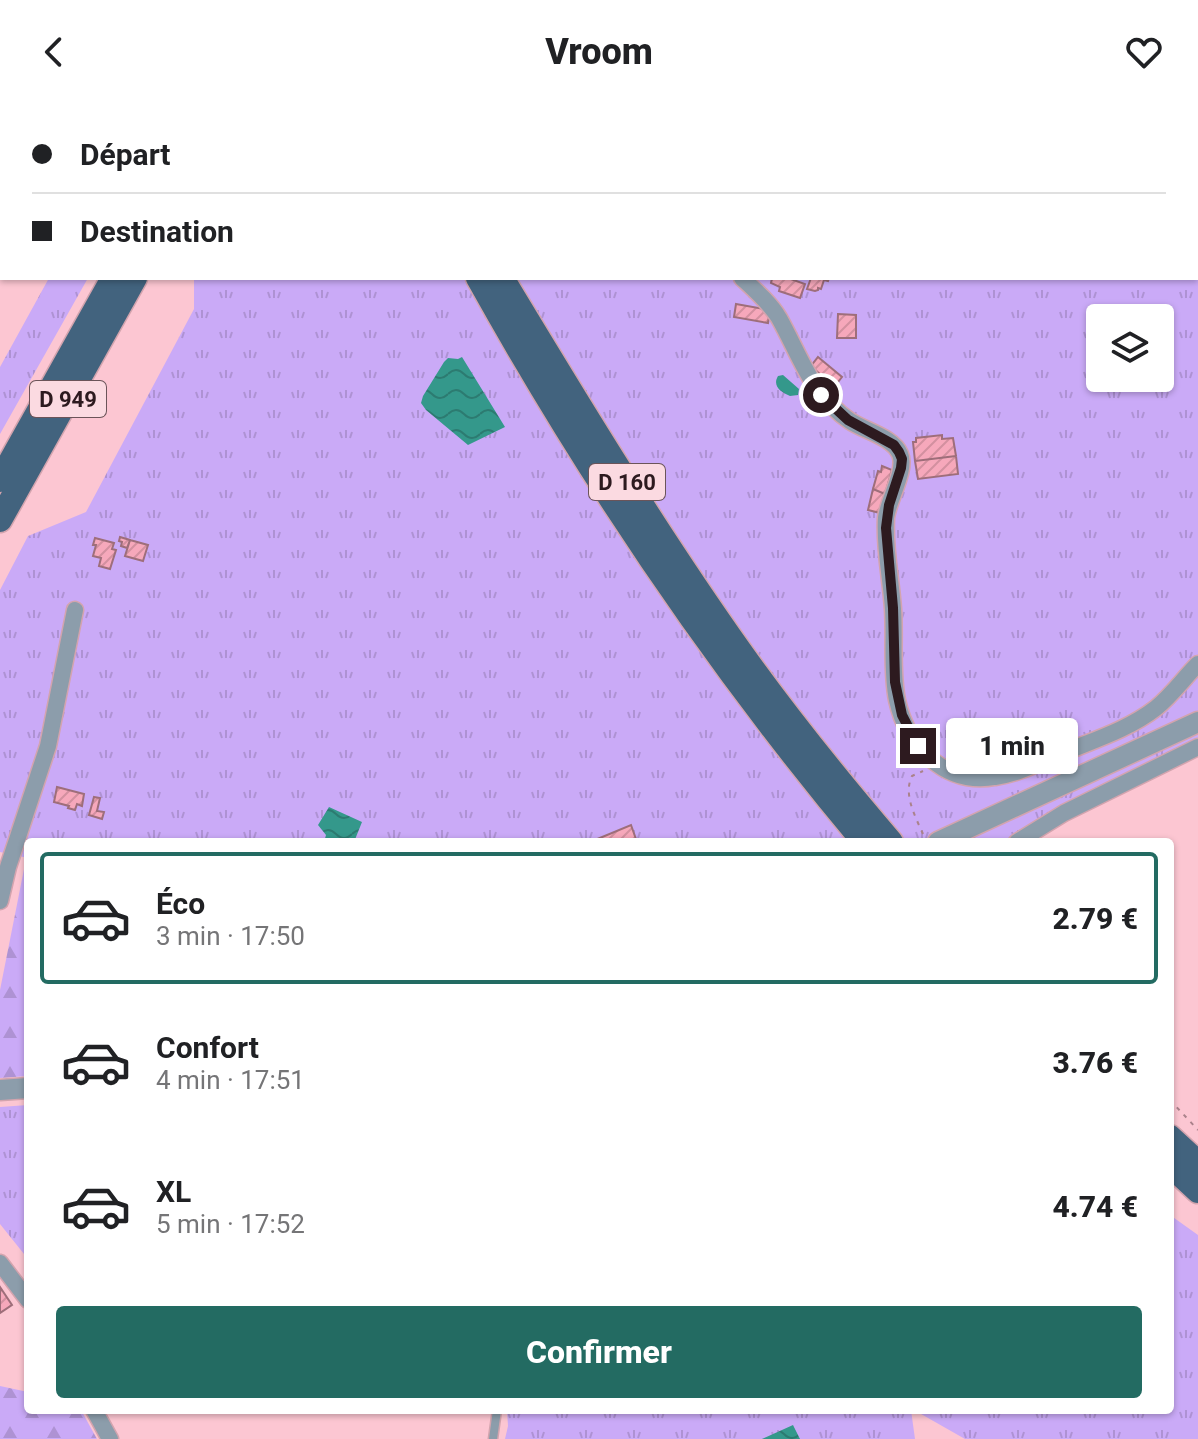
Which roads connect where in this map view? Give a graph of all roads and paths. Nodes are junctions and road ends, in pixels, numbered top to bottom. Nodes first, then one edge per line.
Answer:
1 (112, 280) edge
2 (134, 280) edge
3 (479, 280) edge
4 (503, 280) edge
5 (751, 281) edge
6 (0, 480) edge
7 (0, 520) edge
8 (75, 610) dead end
9 (1198, 664) edge
10 (1198, 722) edge
11 (1198, 747) edge
12 (937, 765) junction
13 (861, 838) edge
14 (888, 838) edge
15 (933, 838) edge
16 (1023, 838) edge
17 (0, 901) edge
18 (24, 1088) edge
19 (0, 1090) edge
20 (1174, 1104) edge
21 (1198, 1130) edge
22 (1174, 1141) edge
23 (1198, 1163) edge
24 (1174, 1169) edge
25 (1198, 1191) edge
26 (0, 1263) edge
27 (24, 1295) edge
28 (96, 1414) edge
29 (496, 1414) edge
30 (110, 1439) edge
31 (493, 1439) edge

1 - 6 highway, D 949
2 - 7 highway, D 949
3 - 13 highway, D 160
4 - 14 highway, D 160
5 - 12 street
8 - 17 street
9 - 12 street
10 - 15 street
11 - 16 street
12 - 15 path
18 - 19 street
20 - 21 path
22 - 23 highway
24 - 25 highway
26 - 27 street
28 - 30 street
29 - 31 lane

